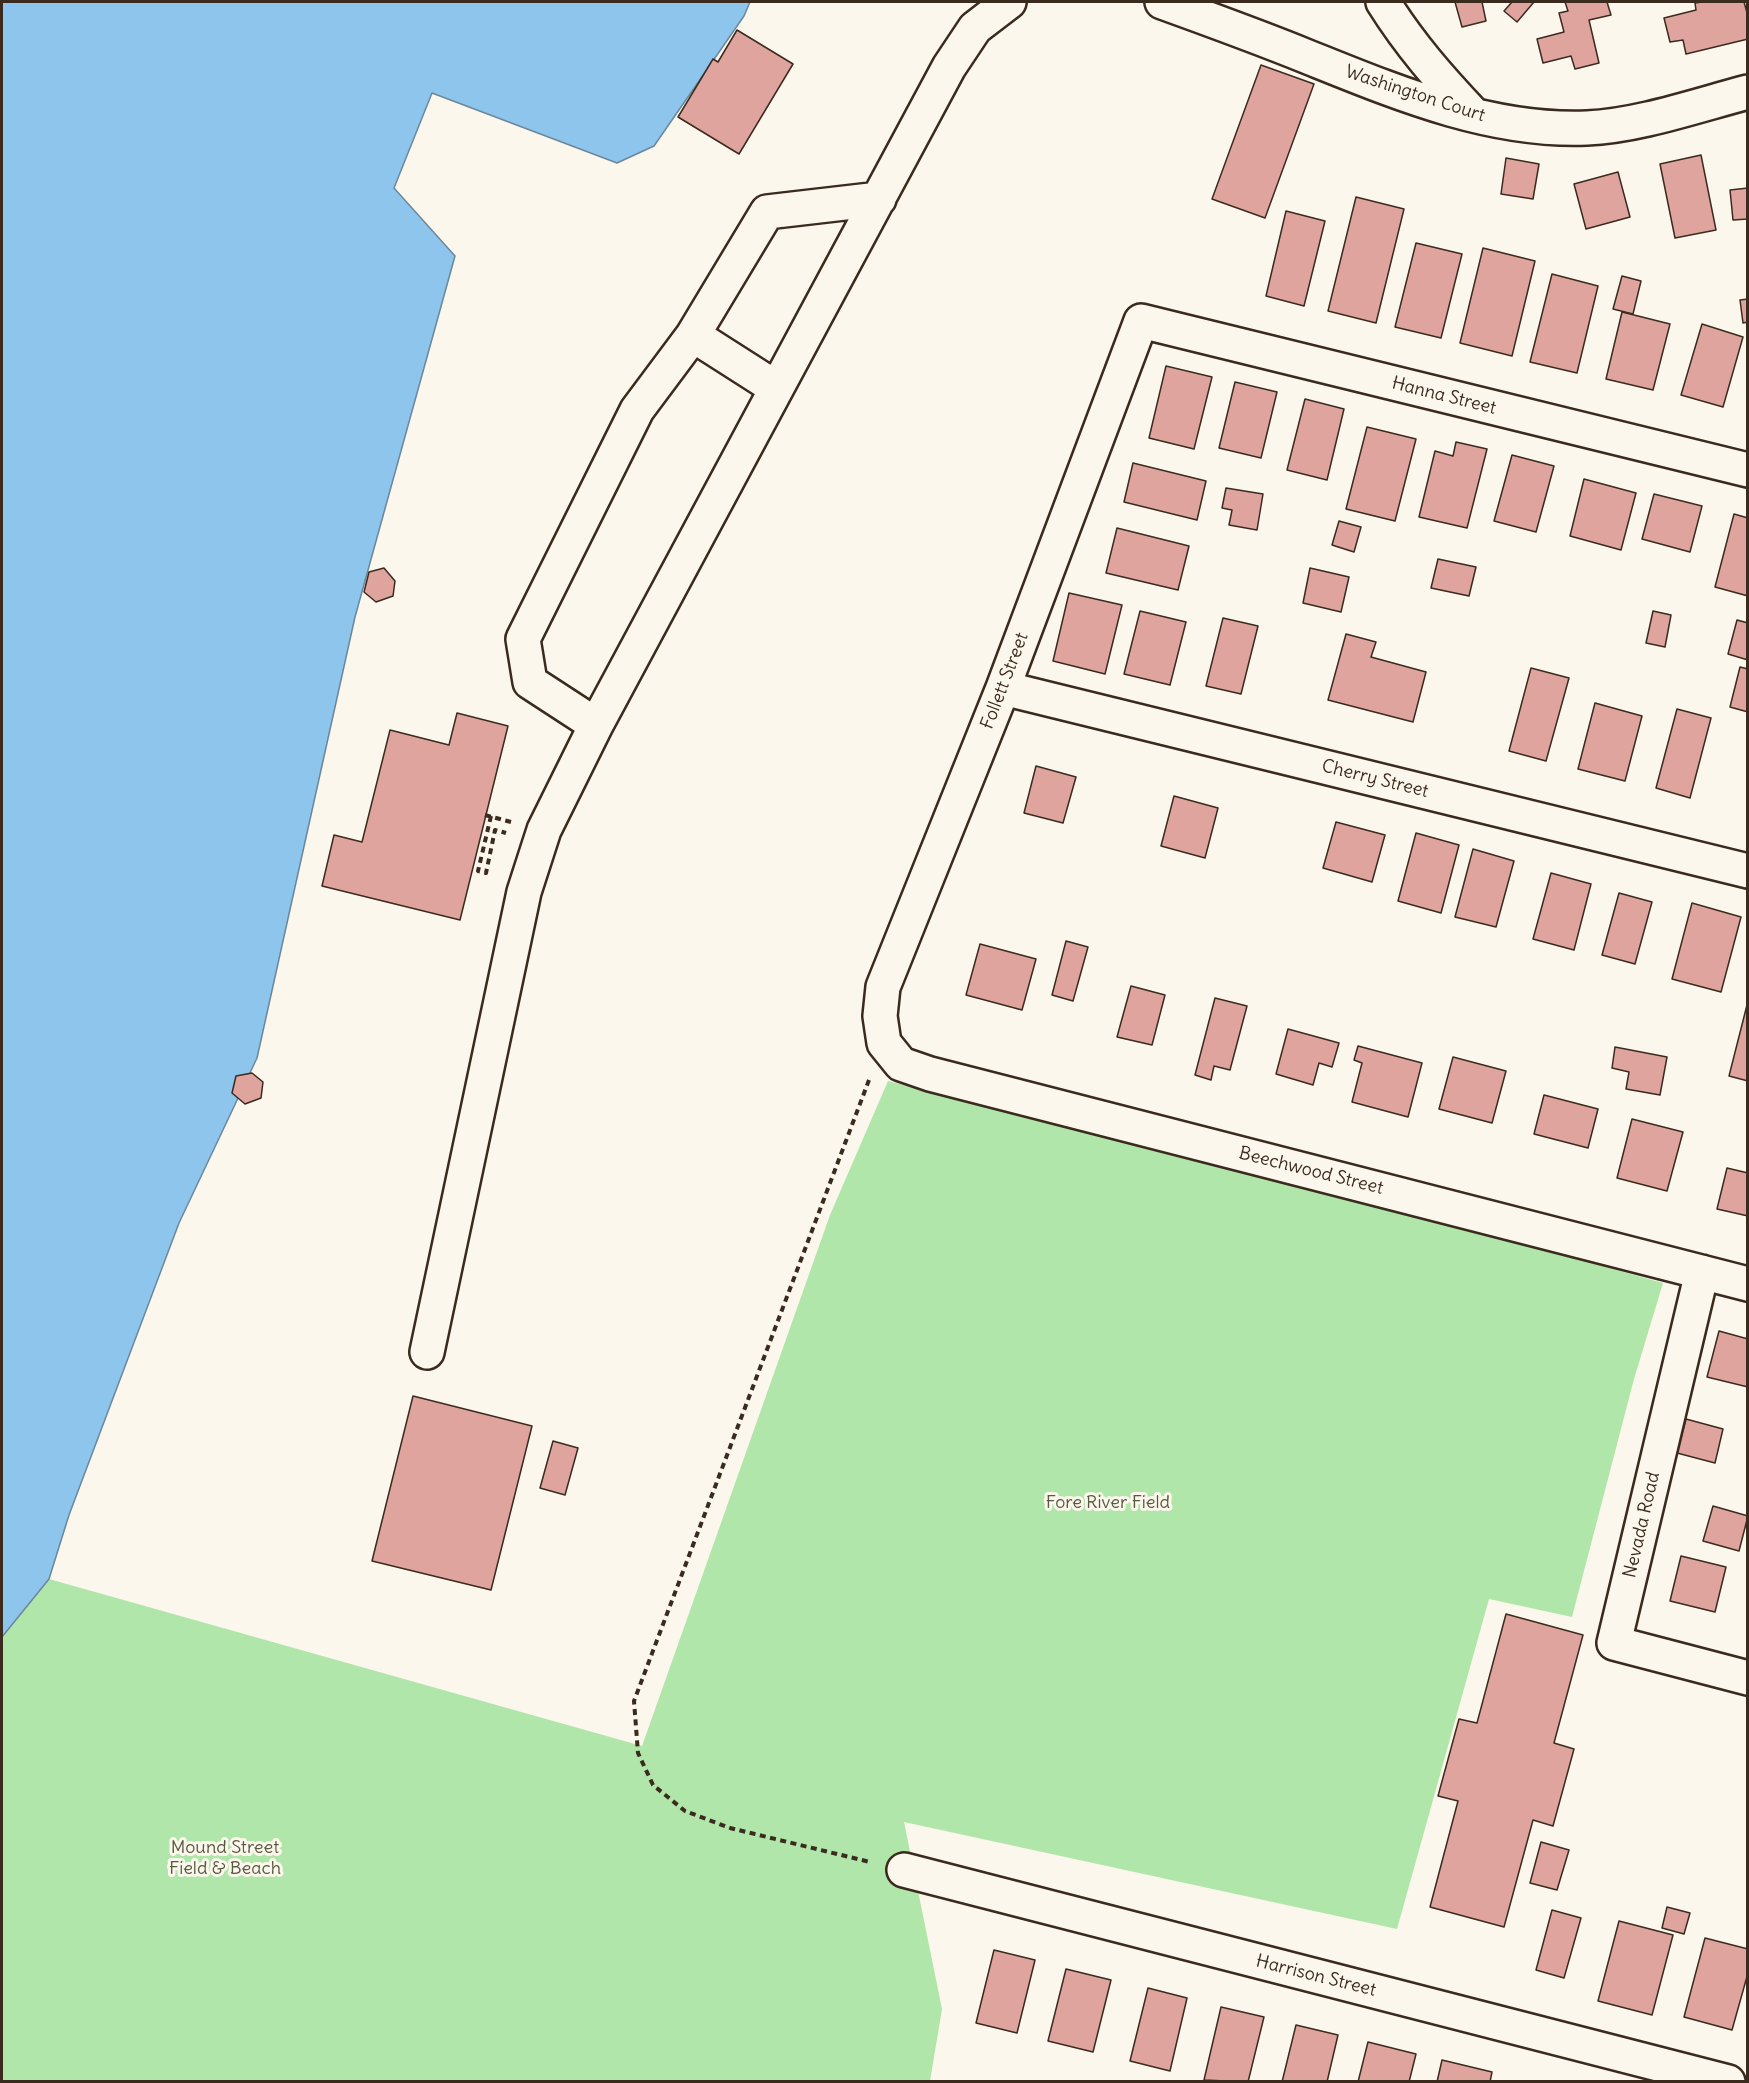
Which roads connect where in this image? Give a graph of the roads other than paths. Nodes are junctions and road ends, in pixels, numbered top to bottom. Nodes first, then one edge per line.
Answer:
1 (1009, 2) edge
2 (1162, 2) edge
3 (1383, 2) edge
4 (1748, 93) edge
5 (1476, 117) junction
6 (879, 198) junction
7 (1141, 321) joint
8 (693, 335) junction
9 (776, 388) junction
10 (1748, 470) edge
11 (1003, 688) junction
12 (596, 725) junction
13 (1748, 871) edge
14 (884, 1042) joint
15 (1702, 1272) junction
16 (1748, 1284) edge
17 (427, 1352) dead end
18 (1748, 1678) edge
19 (904, 1870) road end
20 (1728, 2082) edge

1 - 6 street
2 - 5 street, Washington Court
3 - 5 street
4 - 5 street, Washington Court
6 - 8 street
6 - 9 street
7 - 10 street, Hanna Street
7 - 11 street, Follett Street
8 - 9 street
8 - 12 street
9 - 12 street
11 - 13 street, Cherry Street
11 - 14 street, Follett Street
12 - 17 street
14 - 15 street, Beechwood Street
15 - 16 street, Beechwood Street
15 - 18 street, Nevada Road
19 - 20 street, Harrison Street

